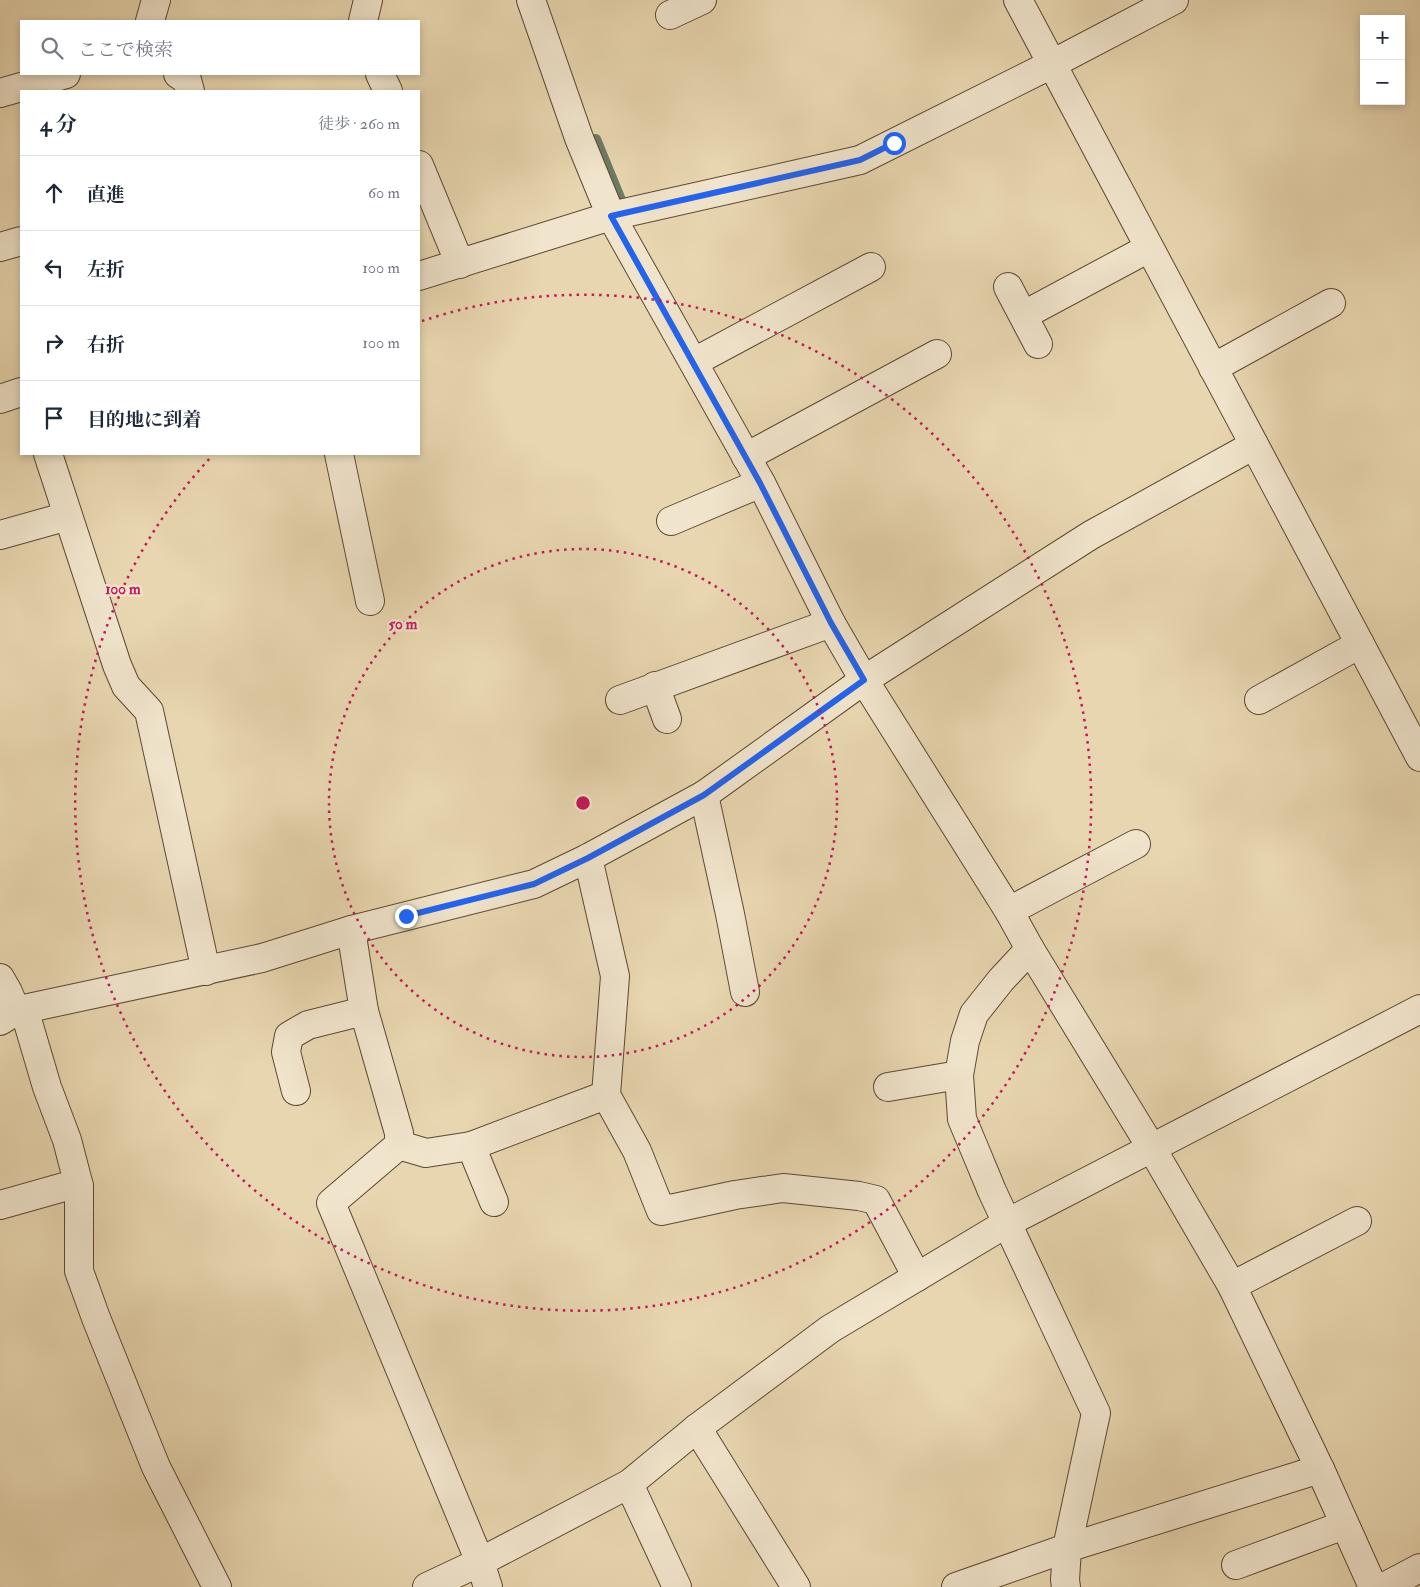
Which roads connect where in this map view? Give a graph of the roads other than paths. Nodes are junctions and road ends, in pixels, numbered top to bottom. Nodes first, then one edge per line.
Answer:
1 (156, 0) edge
2 (368, 0) edge
3 (531, 0) edge
4 (702, 0) edge
5 (1018, 0) edge
6 (1174, 0) edge
7 (670, 15) dead end
8 (150, 20) edge
9 (363, 20) edge
10 (1052, 64) junction
11 (63, 75) edge
12 (180, 75) edge
13 (380, 75) edge
14 (190, 90) edge
15 (388, 90) edge
16 (0, 94) edge
17 (420, 167) edge
18 (621, 214) junction
19 (20, 241) edge
20 (0, 248) edge
21 (1149, 248) junction
22 (460, 264) junction
23 (871, 267) dead end
24 (420, 276) edge
25 (1008, 287) dead end
26 (1331, 303) dead end
27 (1024, 315) junction
28 (1038, 344) dead end
29 (937, 354) dead end
30 (700, 358) junction
31 (1213, 368) junction
32 (20, 392) edge
33 (0, 399) edge
34 (1254, 445) junction
35 (752, 453) junction
36 (48, 455) edge
37 (339, 455) edge
38 (760, 483) junction
39 (68, 516) junction
40 (671, 520) dead end
41 (0, 535) edge
42 (370, 601) dead end
43 (831, 623) junction
44 (1360, 644) junction
45 (864, 680) junction
46 (655, 686) junction
47 (620, 700) dead end
48 (1259, 700) dead end
49 (667, 719) dead end
50 (1420, 757) edge
51 (704, 795) junction
52 (1136, 844) dead end
53 (588, 858) junction
54 (1016, 907) junction
55 (350, 930) junction
56 (1030, 949) junction
57 (206, 971) junction
58 (0, 978) edge
59 (745, 992) dead end
60 (1420, 1009) edge
61 (364, 1011) junction
62 (13, 1014) edge
63 (959, 1075) junction
64 (888, 1087) dead end
65 (296, 1091) dead end
66 (606, 1095) junction
67 (399, 1145) junction
68 (471, 1146) junction
69 (1151, 1147) junction
70 (79, 1186) junction
71 (494, 1202) dead end
72 (0, 1205) edge
73 (1357, 1221) dead end
74 (1007, 1223) junction
75 (917, 1277) junction
76 (1232, 1286) junction
77 (697, 1428) junction
78 (1320, 1469) junction
79 (629, 1484) junction
80 (1344, 1525) junction
81 (1067, 1548) junction
82 (1236, 1565) dead end
83 (1420, 1568) edge
84 (484, 1574) edge
85 (217, 1587) edge
86 (427, 1587) edge
87 (677, 1587) edge
88 (796, 1587) edge
89 (956, 1587) edge
90 (1066, 1587) edge
91 (1373, 1587) edge
92 (1384, 1587) edge

1 - 8 street
2 - 9 street
3 - 18 street
4 - 7 street
5 - 10 street
6 - 10 street
10 - 18 street
10 - 21 street
11 - 16 street
12 - 14 street
13 - 15 street
17 - 22 street
18 - 22 street
18 - 30 street
19 - 20 street
21 - 27 street
21 - 31 street
22 - 24 street
23 - 30 street
25 - 27 street
26 - 31 street
27 - 28 street
29 - 35 street
30 - 35 street
31 - 34 street
32 - 33 street
34 - 44 street
34 - 45 street
35 - 38 street
36 - 39 street
37 - 42 street
38 - 40 street
38 - 43 street
39 - 41 street
39 - 57 street
43 - 45 street
43 - 46 street
44 - 48 street
44 - 50 street
45 - 51 street
45 - 54 street
46 - 47 street
46 - 49 street
51 - 53 street
51 - 59 street
52 - 54 street
53 - 55 street
53 - 66 street
54 - 56 street
55 - 57 street
55 - 61 street
56 - 63 street
56 - 69 street
57 - 62 street
58 - 62 street
60 - 69 street
61 - 65 street
61 - 67 street
62 - 70 street
63 - 64 street
63 - 74 street
66 - 68 street
66 - 75 street
67 - 68 street
67 - 84 street
68 - 71 street
69 - 74 street
69 - 76 street
70 - 72 street
70 - 85 street
73 - 76 street
74 - 75 street
74 - 81 street
75 - 77 street
76 - 78 street
77 - 79 street
77 - 88 street
78 - 80 street
78 - 81 street
79 - 84 street
79 - 87 street
80 - 82 street
80 - 91 street
81 - 89 street
81 - 90 street
83 - 92 street
84 - 86 street

